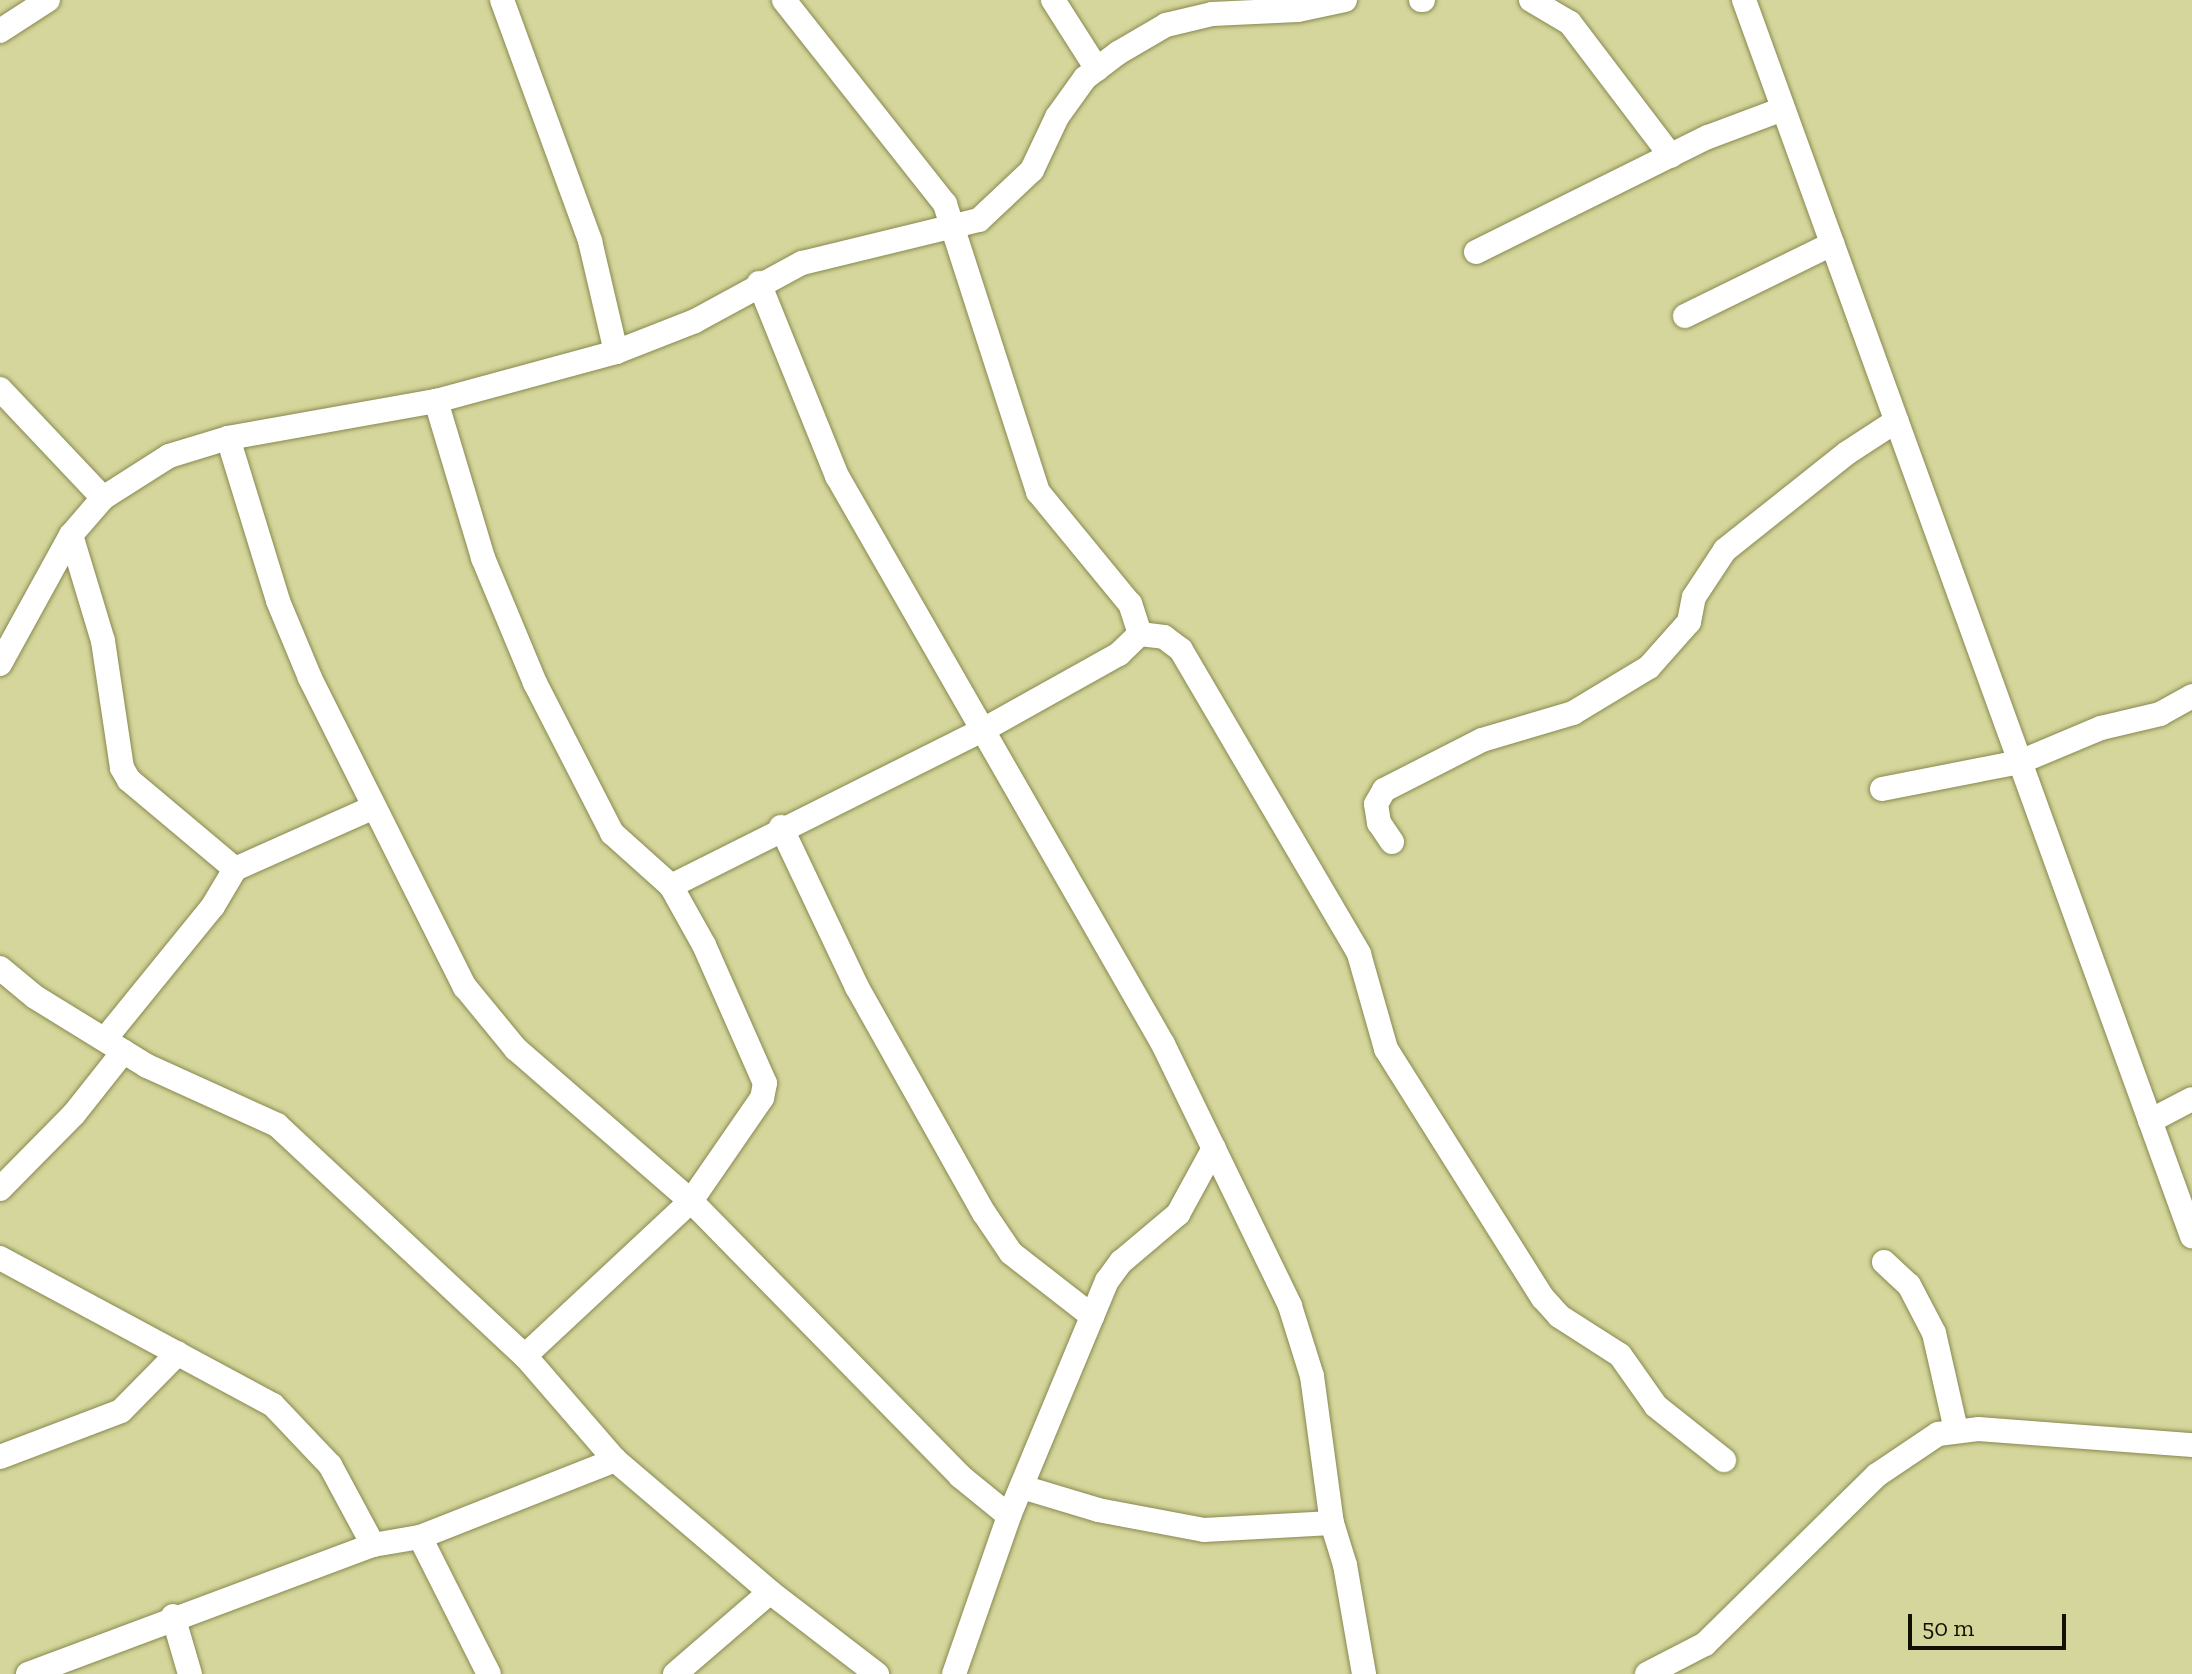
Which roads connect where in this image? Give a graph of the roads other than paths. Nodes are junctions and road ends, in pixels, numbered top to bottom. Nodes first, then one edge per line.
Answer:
1 (48, 0) edge
2 (502, 0) edge
3 (784, 0) edge
4 (1053, 0) edge
5 (1345, 0) edge
6 (1531, 0) edge
7 (1744, 0) edge
8 (0, 31) edge
9 (1097, 69) junction
10 (1783, 109) junction
11 (1671, 156) junction
12 (956, 228) junction
13 (1832, 244) junction
14 (1476, 252) dead end
15 (759, 283) junction
16 (1685, 316) dead end
17 (616, 352) junction
18 (0, 389) edge
19 (436, 401) junction
20 (1896, 421) junction
21 (228, 438) junction
22 (103, 498) junction
23 (71, 535) junction
24 (1140, 634) junction
25 (0, 664) edge
26 (2192, 696) edge
27 (983, 730) junction
28 (2020, 762) junction
29 (1882, 789) dead end
30 (374, 807) junction
31 (781, 827) junction
32 (1392, 842) dead end
33 (235, 869) junction
34 (671, 886) junction
35 (0, 968) edge
36 (114, 1045) junction
37 (2192, 1099) edge
38 (2150, 1121) junction
39 (1214, 1148) junction
40 (0, 1189) edge
41 (691, 1201) junction
42 (2192, 1236) edge
43 (0, 1258) edge
44 (1884, 1262) dead end
45 (1092, 1316) junction
46 (178, 1353) junction
47 (525, 1356) junction
48 (1956, 1430) junction
49 (2192, 1445) edge
50 (0, 1457) edge
51 (615, 1460) junction
52 (1724, 1460) dead end
53 (1022, 1487) junction
54 (1009, 1516) junction
55 (1332, 1523) junction
56 (420, 1537) junction
57 (373, 1545) junction
58 (770, 1592) junction
59 (173, 1616) junction
60 (28, 1674) edge
61 (190, 1674) edge
62 (489, 1674) edge
63 (675, 1674) edge
64 (877, 1674) edge
65 (954, 1674) edge
66 (1364, 1674) edge
67 (1647, 1674) edge

1 - 8 street
2 - 17 street
3 - 12 street
4 - 9 street
5 - 9 street
6 - 11 street
7 - 10 street
9 - 12 street
10 - 11 street
10 - 13 street
11 - 14 street
12 - 15 street
12 - 24 street
13 - 16 street
13 - 20 street
15 - 17 street
15 - 27 street
17 - 19 street
18 - 22 street
19 - 21 street
19 - 34 street
20 - 28 street
20 - 32 street
21 - 22 street
21 - 30 street
22 - 23 street
23 - 25 street
23 - 33 street
24 - 27 street
24 - 52 street
26 - 28 street
27 - 31 street
27 - 39 street
28 - 29 street
28 - 38 street
30 - 33 street
30 - 41 street
31 - 34 street
31 - 45 street
33 - 36 street
34 - 41 street
35 - 36 street
36 - 40 street
36 - 47 street
37 - 38 street
38 - 42 street
39 - 45 street
39 - 55 street
41 - 47 street
41 - 54 street
43 - 46 street
44 - 48 street
45 - 53 street
46 - 50 street
46 - 57 street
47 - 51 street
48 - 49 street
48 - 67 street
51 - 56 street
51 - 58 street
53 - 54 street
53 - 55 street
54 - 65 street
55 - 66 street
56 - 57 street
56 - 62 street
57 - 59 street
58 - 63 street
58 - 64 street
59 - 60 street
59 - 61 street

